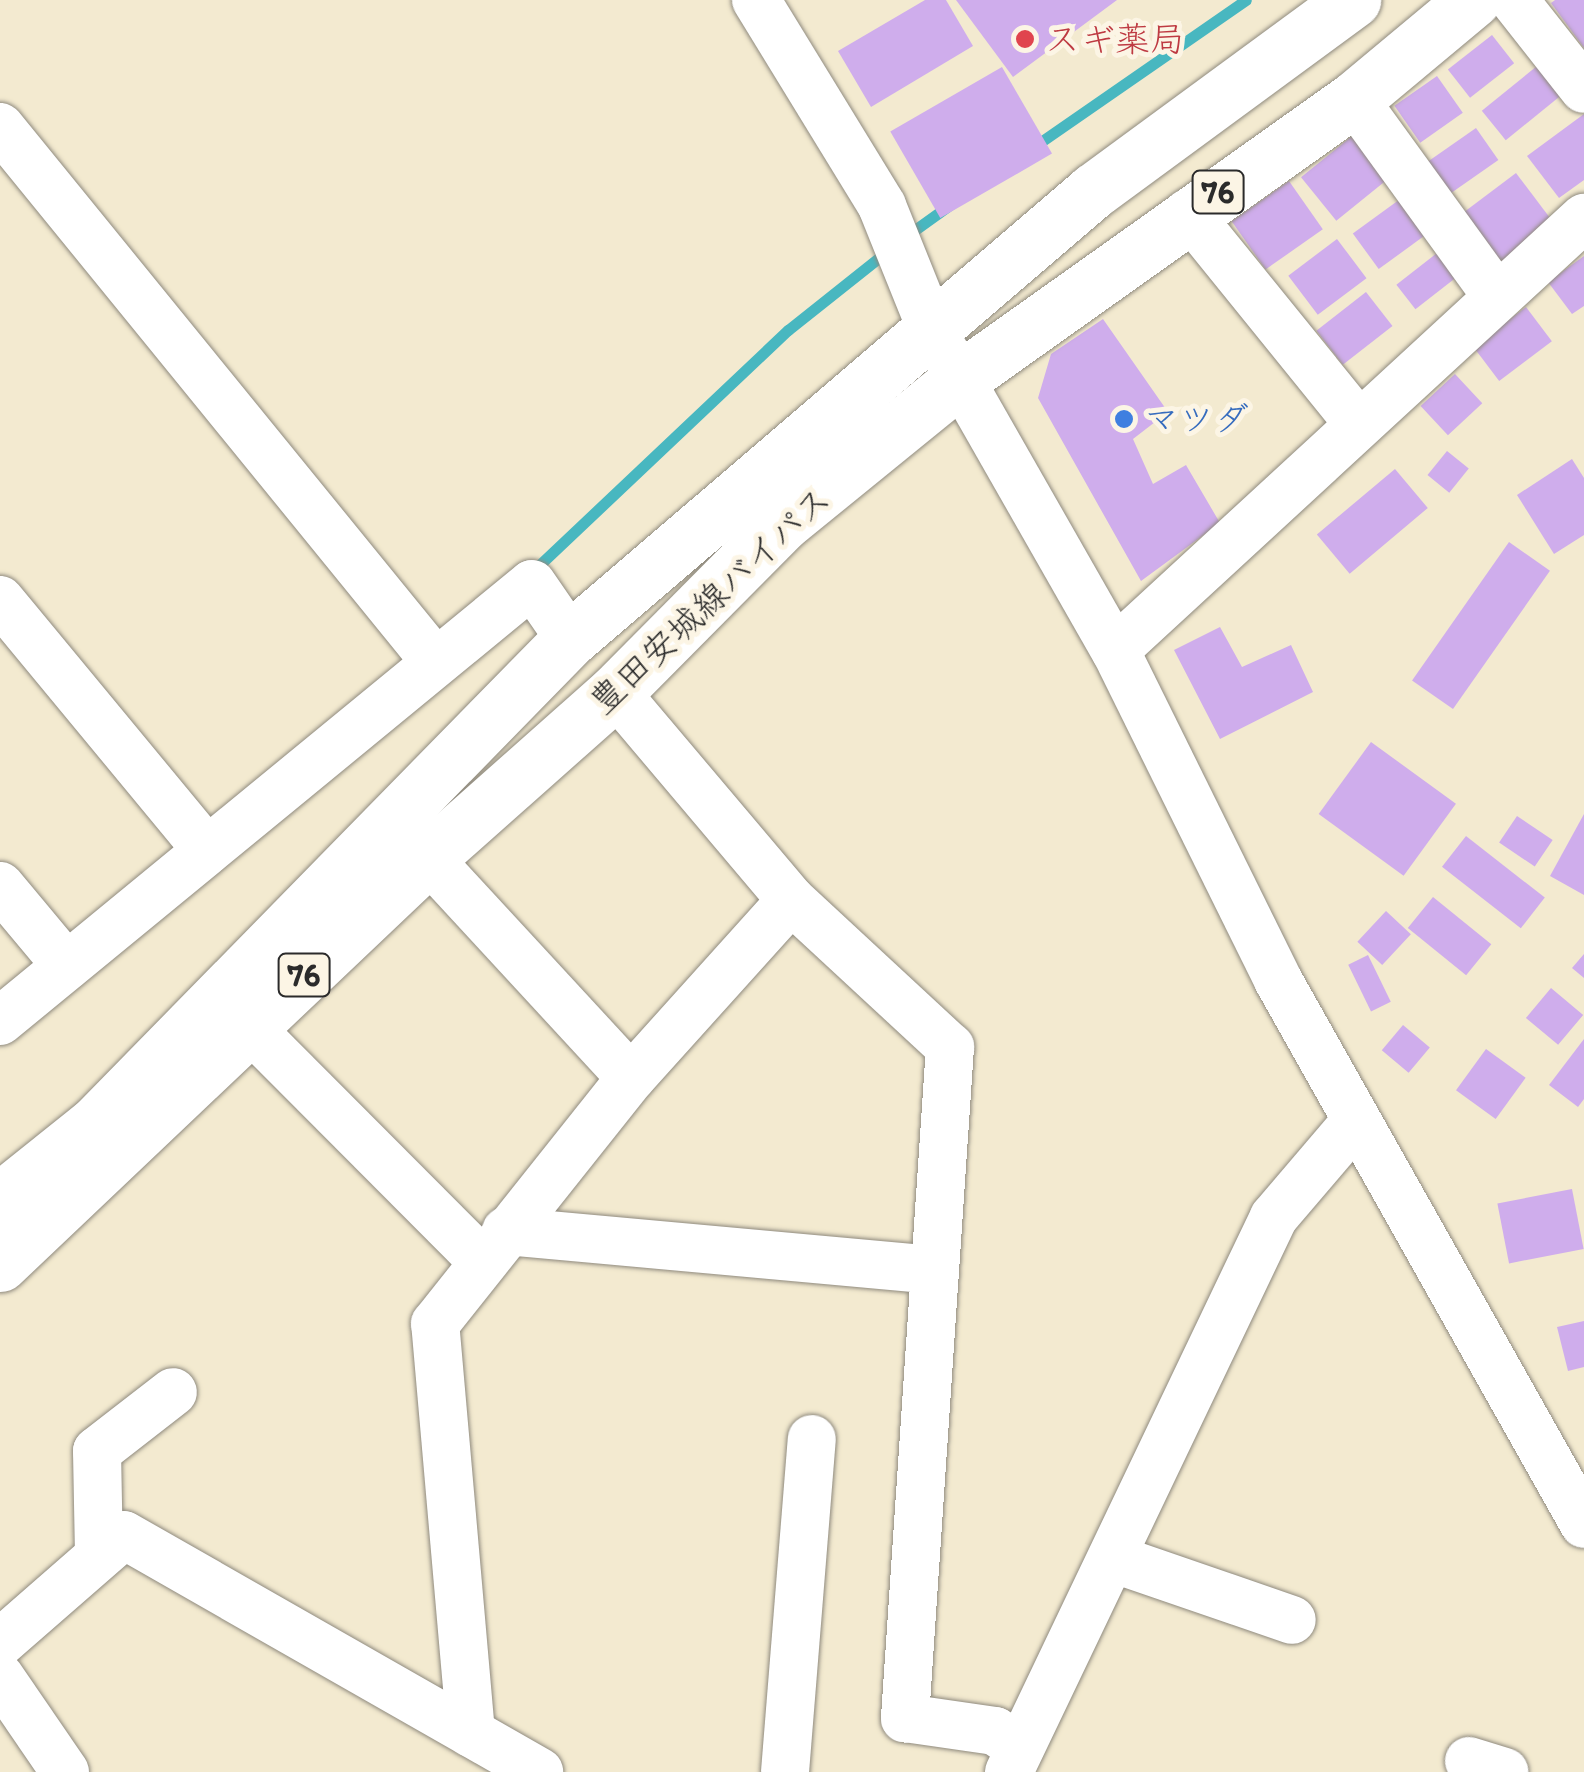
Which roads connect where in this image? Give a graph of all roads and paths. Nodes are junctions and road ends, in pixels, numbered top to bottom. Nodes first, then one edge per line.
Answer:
1 (756, 0) edge
2 (1353, 0) edge
3 (1472, 0) edge
4 (1514, 0) edge
5 (1584, 89) edge
6 (1354, 99) junction
7 (0, 127) edge
8 (1188, 213) junction
9 (1584, 218) edge
10 (1495, 294) junction
11 (931, 328) junction
12 (960, 379) junction
13 (1358, 422) junction
14 (0, 600) edge
15 (570, 639) junction
16 (1115, 650) junction
17 (434, 660) junction
18 (614, 692) junction
19 (207, 850) junction
20 (428, 858) junction
21 (0, 886) edge
22 (791, 900) junction
23 (67, 966) junction
24 (0, 1021) edge
25 (249, 1027) junction
26 (631, 1078) junction
27 (1356, 1121) junction
28 (0, 1200) edge
29 (493, 1246) junction
30 (0, 1264) edge
31 (934, 1270) junction
32 (172, 1392) dead end
33 (812, 1439) dead end
34 (1584, 1524) edge
35 (100, 1556) junction
36 (1112, 1558) junction
37 (1292, 1620) dead end
38 (0, 1643) edge
39 (0, 1677) edge
40 (0, 1733) edge
41 (471, 1733) junction
42 (1014, 1760) edge
43 (28, 1772) edge
44 (65, 1772) edge
45 (539, 1772) edge
46 (785, 1772) edge

1 - 11 street
2 - 11 main road, 豊田安城線バイパス / 76
3 - 6 main road, 豊田安城線バイパス / 76
4 - 5 street
6 - 8 main road, 豊田安城線バイパス / 76
6 - 10 street
7 - 17 street
8 - 12 main road, 豊田安城線バイパス / 76
8 - 13 street
9 - 10 street
10 - 13 street
11 - 12 street
11 - 15 main road, 豊田安城線バイパス / 76
12 - 16 street
12 - 18 main road, 豊田安城線バイパス / 76
13 - 16 street
14 - 19 street
15 - 17 street
15 - 28 main road, 豊田安城線バイパス / 76
16 - 27 street
17 - 19 street
18 - 20 main road, 豊田安城線バイパス / 76
18 - 22 street
19 - 23 street
20 - 25 main road, 豊田安城線バイパス / 76
20 - 26 street
21 - 23 street
22 - 26 street
22 - 31 street
23 - 24 street
25 - 29 street
25 - 30 main road, 豊田安城線バイパス / 76
26 - 29 street
27 - 34 street
27 - 36 street
29 - 31 street
29 - 41 street
31 - 42 street
32 - 35 street
33 - 46 street
35 - 38 street
35 - 41 street
36 - 37 street
36 - 42 street
39 - 44 street
40 - 43 street
41 - 45 street

